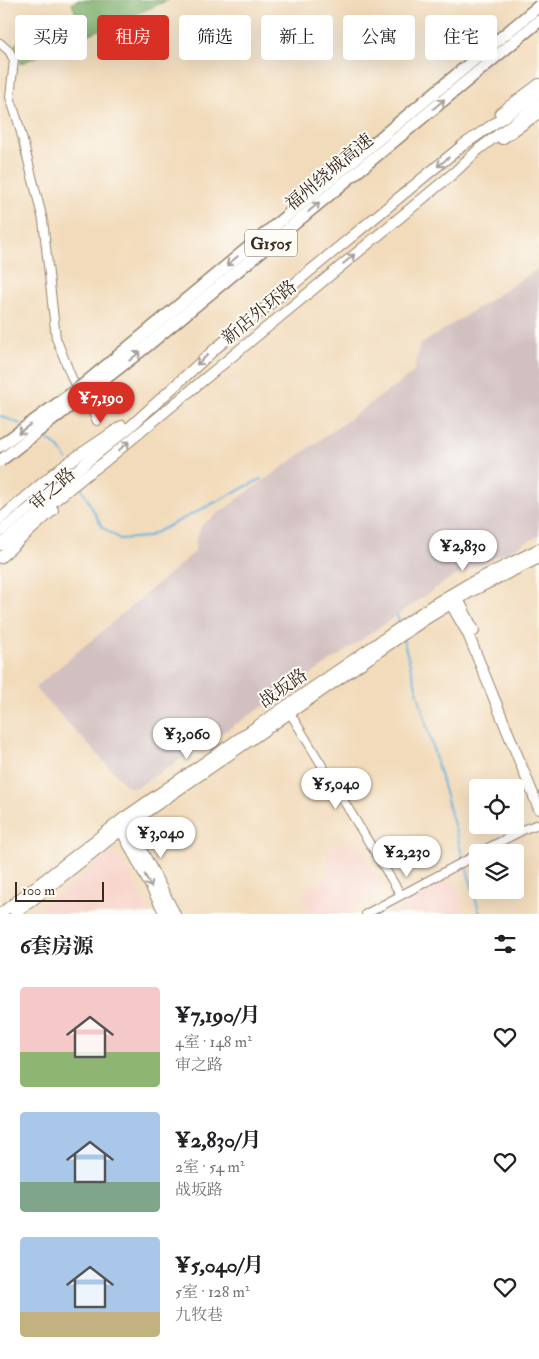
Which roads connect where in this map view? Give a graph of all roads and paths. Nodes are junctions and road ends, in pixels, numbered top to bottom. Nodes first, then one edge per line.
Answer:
1 (539, 6) edge
2 (539, 21) edge
3 (0, 43) edge
4 (539, 84) edge
5 (539, 93) edge
6 (539, 104) edge
7 (539, 114) edge
8 (463, 145) junction
9 (456, 171) junction
10 (142, 415) junction
11 (97, 421) dead end
12 (0, 446) edge
13 (0, 461) edge
14 (84, 474) junction
15 (0, 519) edge
16 (0, 532) edge
17 (0, 546) edge
18 (539, 549) edge
19 (0, 558) edge
20 (539, 558) edge
21 (452, 597) junction
22 (394, 637) junction
23 (290, 713) junction
24 (539, 792) edge
25 (539, 809) edge
26 (123, 824) junction
27 (539, 824) edge
28 (496, 844) edge
29 (469, 858) edge
30 (401, 894) junction
31 (0, 914) edge
32 (15, 914) edge
33 (165, 914) edge
34 (175, 914) edge
35 (366, 914) edge

1 -> 12 highway, 福州绕城高速 / G1505, bridge
13 -> 2 highway, 福州绕城高速 / G1505, bridge
3 - 11 street
4 - 8 main road
5 - 8 main road, 新店外环路
6 - 9 main road, 新店外环路
7 - 9 main road
8 -> 10 main road, 新店外环路
14 -> 9 main road, 新店外环路
10 - 14 main road, 新店外环路
10 - 15 main road, 审之路
14 - 16 main road, 新店外环路
14 - 17 main road, 新店外环路
14 - 19 main road, 审之路
18 - 21 main road
20 - 21 main road
21 - 22 main road
21 - 24 main road
21 - 25 main road
22 - 23 main road, 战坂路
22 - 26 main road, 战坂路
23 - 26 main road, 战坂路
23 - 30 street
26 - 31 main road, 战坂路
26 - 32 main road, 战坂路
26 -> 33 main road
26 - 34 main road
27 - 28 street
29 - 30 street
30 - 35 street

